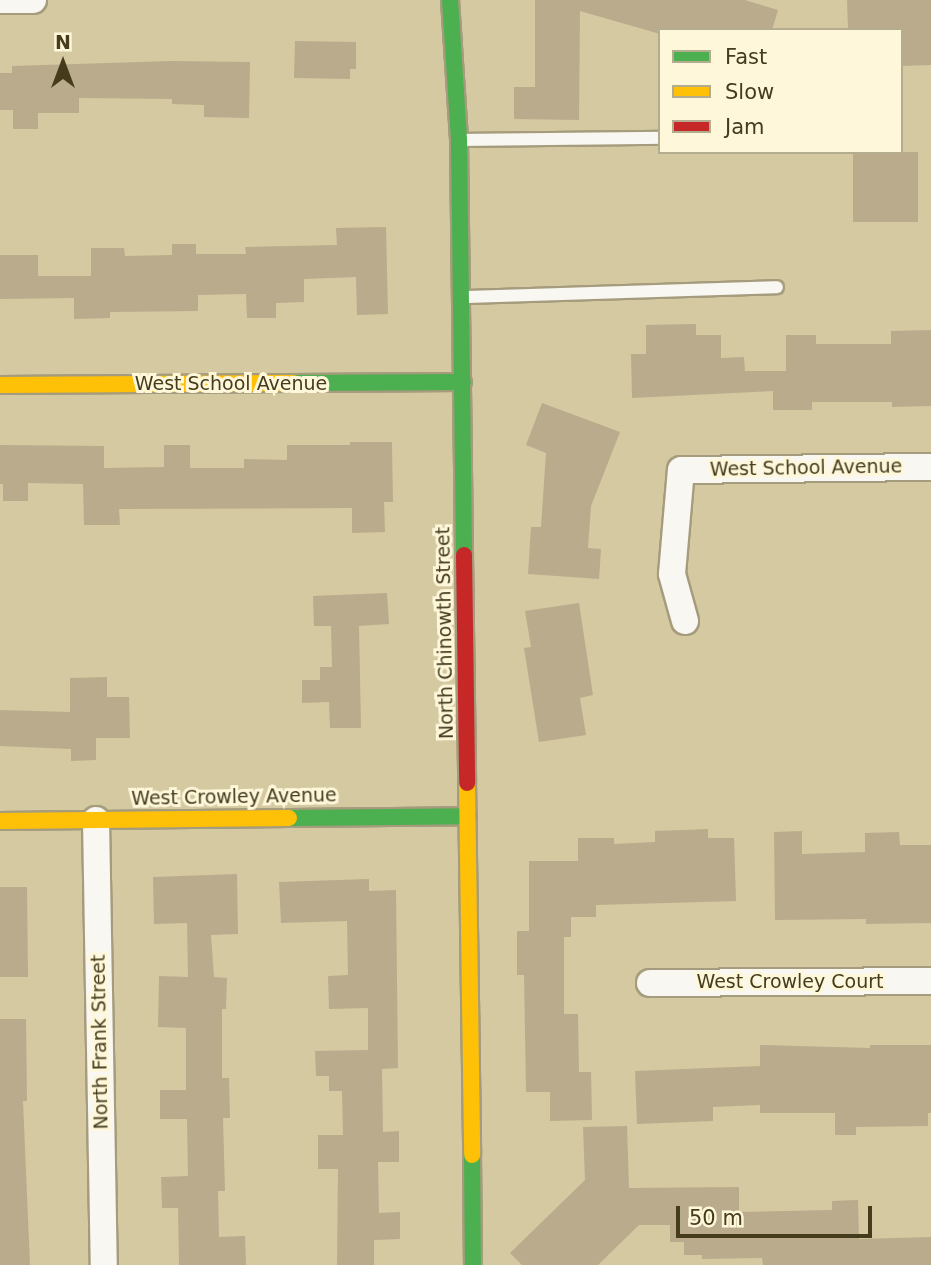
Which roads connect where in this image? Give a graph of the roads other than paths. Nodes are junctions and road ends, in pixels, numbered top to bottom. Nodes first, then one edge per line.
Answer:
1 (0, 0) edge
2 (33, 0) edge
3 (450, 0) edge
4 (658, 138) edge
5 (459, 141) junction
6 (777, 287) dead end
7 (461, 298) junction
8 (463, 382) junction
9 (0, 385) edge
10 (931, 467) edge
11 (685, 621) dead end
12 (468, 816) junction
13 (96, 820) junction
14 (0, 821) edge
15 (931, 981) edge
16 (650, 983) dead end
17 (104, 1265) edge
18 (473, 1265) edge

1 - 2 street
3 - 5 street, North Chinowth Street
4 - 5 lane
5 - 7 street, North Chinowth Street
6 - 7 lane
7 - 8 street, North Chinowth Street
8 - 9 street, West School Avenue
8 - 12 street, North Chinowth Street
10 - 11 street, West School Avenue
12 - 13 street, West Crowley Avenue
12 - 18 street, North Chinowth Street
13 - 14 street, West Crowley Avenue
13 - 17 street, North Frank Street
15 - 16 street, West Crowley Court

